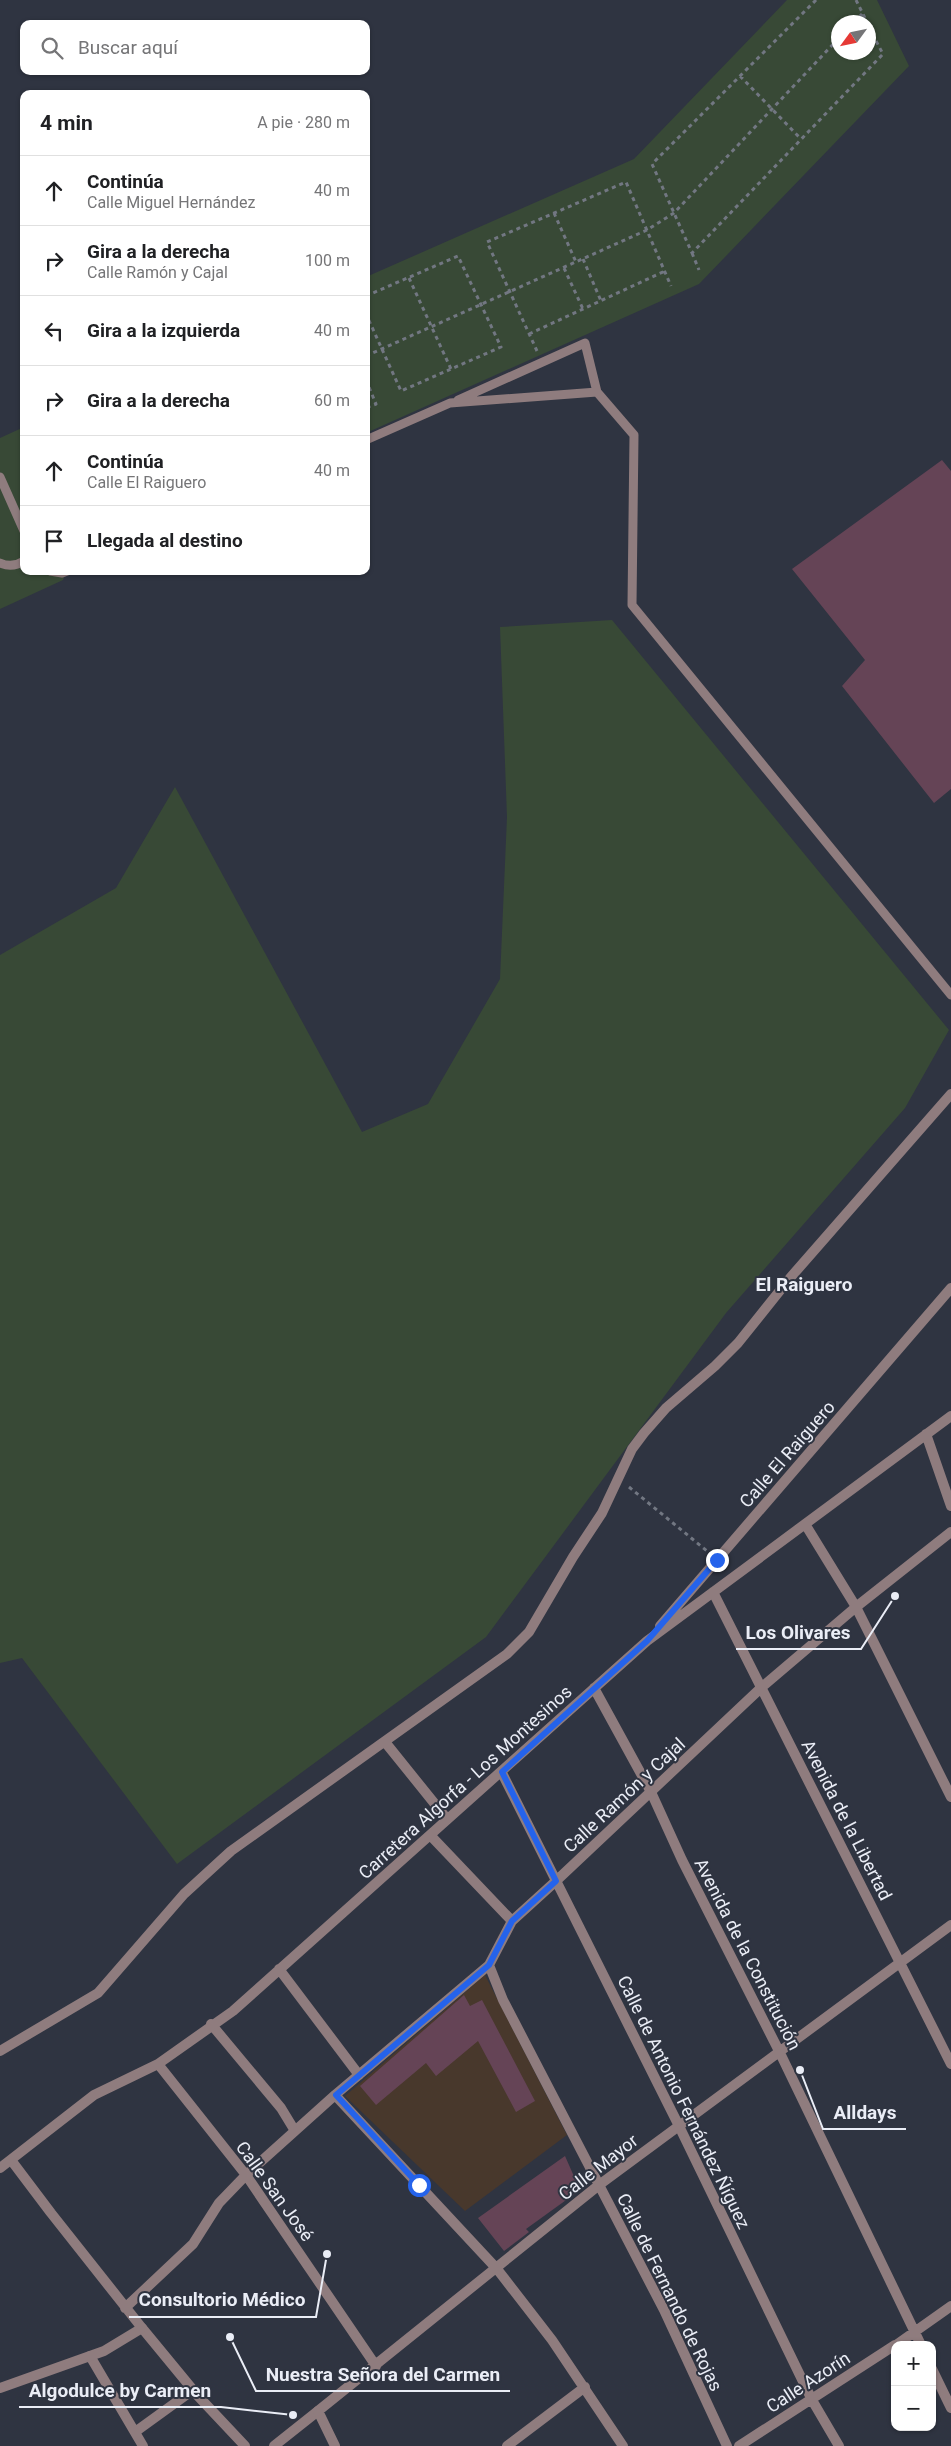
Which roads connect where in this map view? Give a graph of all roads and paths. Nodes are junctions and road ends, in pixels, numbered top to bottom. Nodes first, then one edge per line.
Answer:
1 (816, 0) edge
2 (856, 0) edge
3 (862, 14) edge
4 (876, 40) edge
5 (831, 46) edge
6 (740, 76) junction
7 (772, 109) junction
8 (802, 139) junction
9 (554, 213) junction
10 (674, 213) junction
11 (647, 230) junction
12 (692, 253) junction
13 (583, 259) junction
14 (576, 262) junction
15 (564, 268) junction
16 (699, 270) dead end
17 (665, 271) junction
18 (409, 278) junction
19 (671, 286) dead end
20 (510, 291) junction
21 (370, 294) edge
22 (601, 301) junction
23 (481, 305) junction
24 (583, 309) junction
25 (370, 323) edge
26 (431, 326) junction
27 (529, 334) junction
28 (382, 349) junction
29 (370, 354) edge
30 (542, 362) junction
31 (451, 369) junction
32 (370, 390) edge
33 (597, 392) junction
34 (450, 403) junction
35 (370, 406) edge
36 (370, 438) edge
37 (0, 477) edge
38 (20, 522) edge
39 (0, 563) edge
40 (20, 564) edge
41 (951, 995) edge
42 (951, 1094) edge
43 (951, 1288) edge
44 (951, 1416) edge
45 (926, 1434) junction
46 (619, 1479) junction
47 (951, 1506) edge
48 (805, 1524) junction
49 (951, 1532) edge
50 (717, 1560) junction
51 (713, 1592) junction
52 (856, 1607) junction
53 (647, 1641) junction
54 (594, 1688) junction
55 (762, 1688) junction
56 (385, 1742) junction
57 (502, 1772) junction
58 (651, 1792) junction
59 (951, 1797) edge
60 (447, 1819) junction
61 (430, 1835) junction
62 (556, 1881) junction
63 (512, 1921) junction
64 (951, 1925) edge
65 (900, 1960) junction
66 (489, 1965) junction
67 (279, 1969) junction
68 (212, 2024) junction
69 (0, 2051) edge
70 (780, 2053) junction
71 (158, 2064) junction
72 (951, 2064) edge
73 (359, 2075) junction
74 (336, 2095) junction
75 (679, 2126) junction
76 (296, 2131) junction
77 (11, 2160) junction
78 (0, 2168) edge
79 (246, 2175) junction
80 (599, 2185) junction
81 (497, 2269) junction
82 (951, 2306) edge
83 (125, 2308) junction
84 (142, 2328) junction
85 (915, 2332) junction
86 (901, 2341) edge
87 (919, 2341) edge
88 (891, 2348) edge
89 (90, 2356) junction
90 (376, 2366) junction
91 (936, 2377) edge
92 (585, 2387) junction
93 (0, 2388) edge
94 (193, 2390) junction
95 (812, 2400) junction
96 (951, 2408) edge
97 (318, 2412) junction
98 (135, 2432) junction
99 (521, 2442) edge
100 (143, 2446) edge
101 (245, 2446) edge
102 (274, 2446) edge
103 (335, 2446) edge
104 (507, 2446) edge
105 (623, 2446) edge
106 (727, 2446) edge
107 (739, 2446) edge
108 (838, 2446) edge

1 - 6 path
2 - 3 path
4 - 8 path
5 - 7 path
6 - 7 path
6 - 10 path
7 - 8 path
7 - 10 path
8 - 12 path
9 - 11 path
9 - 14 path
9 - 20 path
10 - 11 path
10 - 12 path
11 - 13 path
11 - 17 path
12 - 16 path
13 - 14 path
13 - 22 path
14 - 15 path
15 - 20 path
15 - 24 path
17 - 19 path
17 - 22 path
18 - 21 path
18 - 23 path
18 - 26 path
20 - 23 path
20 - 27 path
22 - 24 path
23 - 26 path
23 - 31 path
24 - 27 path
25 - 28 path
26 - 28 path
26 - 31 path
27 - 30 path
28 - 29 path
28 - 31 path
30 - 33 lane
30 - 34 lane
32 - 35 path
33 - 34 lane
33 - 41 lane
34 - 36 lane
37 - 38 lane
39 - 40 lane
42 - 46 street
43 - 50 street, Calle El Raiguero
44 - 45 street, Carretera Algorfa - Los Montesinos
45 - 47 street
45 - 48 street, Carretera Algorfa - Los Montesinos
46 - 50 path
46 - 56 street
48 - 51 street, Carretera Algorfa - Los Montesinos
48 - 52 street
49 - 52 street, Calle Ramón y Cajal
50 - 53 street, Calle El Raiguero
51 - 53 street, Carretera Algorfa - Los Montesinos
51 - 55 street, Avenida de la Libertad
52 - 55 street, Calle Ramón y Cajal
52 - 59 street
53 - 54 street, Carretera Algorfa - Los Montesinos
54 - 57 street, Carretera Algorfa - Los Montesinos
54 - 58 street, Avenida de la Constitución
55 - 58 street, Calle Ramón y Cajal
55 - 65 street, Avenida de la Libertad
56 - 60 street
56 - 69 street
57 - 60 street, Carretera Algorfa - Los Montesinos
57 - 62 street, Calle de Antonio Fernández Ñíguez
58 - 62 street, Calle Ramón y Cajal
58 - 70 street, Avenida de la Constitución
60 - 61 street, Carretera Algorfa - Los Montesinos
61 - 63 street
61 - 67 street, Carretera Algorfa - Los Montesinos
62 - 63 street, Calle Ramón y Cajal
62 - 75 street, Calle de Antonio Fernández Ñíguez
63 - 66 street, Calle Ramón y Cajal
64 - 65 street, Calle Mayor
65 - 70 street, Calle Mayor
65 - 72 street, Avenida de la Libertad
66 - 73 street, Calle Ramón y Cajal
66 - 80 street, Calle de Fernando de Rojas
67 - 68 street, Carretera Algorfa - Los Montesinos
67 - 73 street
68 - 71 street, Carretera Algorfa - Los Montesinos
68 - 76 street
70 - 75 street, Calle Mayor
70 - 85 street, Avenida de la Constitución
71 - 77 street, Carretera Algorfa - Los Montesinos
71 - 79 street, Calle San José
73 - 74 street, Calle Ramón y Cajal
74 - 76 street, Calle Ramón y Cajal
74 - 81 street
75 - 80 street, Calle Mayor
75 - 95 street, Calle de Antonio Fernández Ñíguez
76 - 79 street, Calle Ramón y Cajal
77 - 78 street, Carretera Algorfa - Los Montesinos
77 - 83 street
79 - 83 street, Calle Ramón y Cajal
79 - 90 street, Calle San José
80 - 81 street, Calle Mayor
80 - 106 street, Calle de Fernando de Rojas
81 - 90 street, Calle Mayor
81 - 92 street
82 - 85 street, Calle Azorín
83 - 84 street
84 - 89 street
84 - 94 street
85 - 86 street, Calle Azorín
85 - 87 street, Avenida de la Constitución
88 - 95 street, Calle Azorín
89 - 93 street
89 - 98 street
90 - 97 street, Calle Mayor
91 - 96 street
92 - 99 street
92 - 105 street
94 - 98 street
94 - 101 street
95 - 107 street, Calle Azorín
95 - 108 street, Calle de Antonio Fernández Ñíguez
97 - 102 street, Calle Mayor
97 - 103 street
98 - 100 street
99 - 104 street

